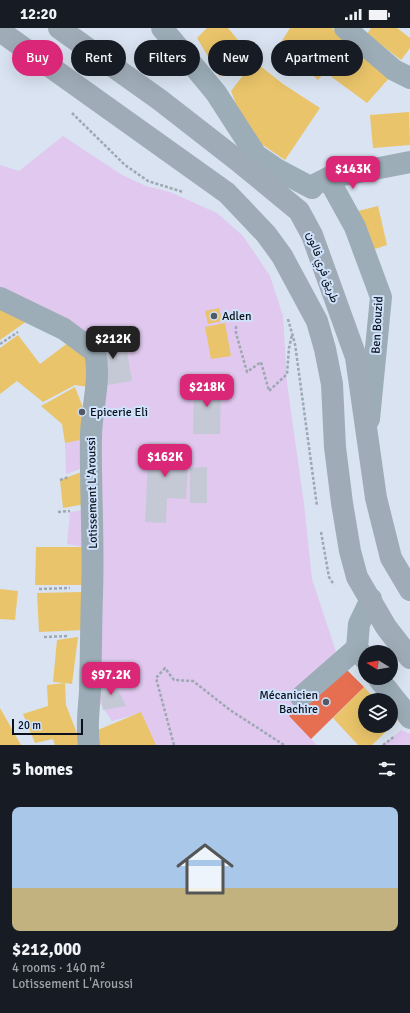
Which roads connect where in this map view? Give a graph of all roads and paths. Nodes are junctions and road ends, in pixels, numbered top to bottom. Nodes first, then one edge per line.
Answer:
1 (60, 28) edge
2 (162, 28) edge
3 (345, 28) edge
4 (0, 31) edge
5 (410, 78) edge
6 (68, 109) dead end
7 (410, 162) edge
8 (320, 183) junction
9 (190, 194) dead end
10 (290, 204) junction
11 (0, 298) edge
12 (286, 314) dead end
13 (236, 326) dead end
14 (292, 334) junction
15 (367, 436) junction
16 (318, 509) dead end
17 (321, 531) dead end
18 (92, 588) junction
19 (39, 589) dead end
20 (336, 589) dead end
21 (410, 590) edge
22 (371, 599) junction
23 (73, 635) dead end
24 (44, 637) dead end
25 (360, 645) edge
26 (358, 656) edge
27 (410, 658) edge
28 (384, 685) edge
29 (301, 697) dead end
30 (410, 718) edge
31 (89, 745) edge
32 (174, 745) edge
33 (284, 745) edge

1 - 10 highway, طريق فري فالون
2 - 8 street
3 - 5 street
4 - 22 highway
6 - 9 path
7 - 8 street
8 - 10 street
8 - 15 street, Ben Bouzid
10 - 15 highway, طريق فري فالون
11 - 18 street, Lotissement L'Aroussi
12 - 14 path
13 - 14 path
14 - 16 path
15 - 21 highway, طريق فري فالون
17 - 20 path
18 - 19 path
18 - 31 street, Lotissement L'Aroussi
22 - 25 street
22 - 27 highway
23 - 24 path
26 - 29 street
28 - 30 street
32 - 33 path

